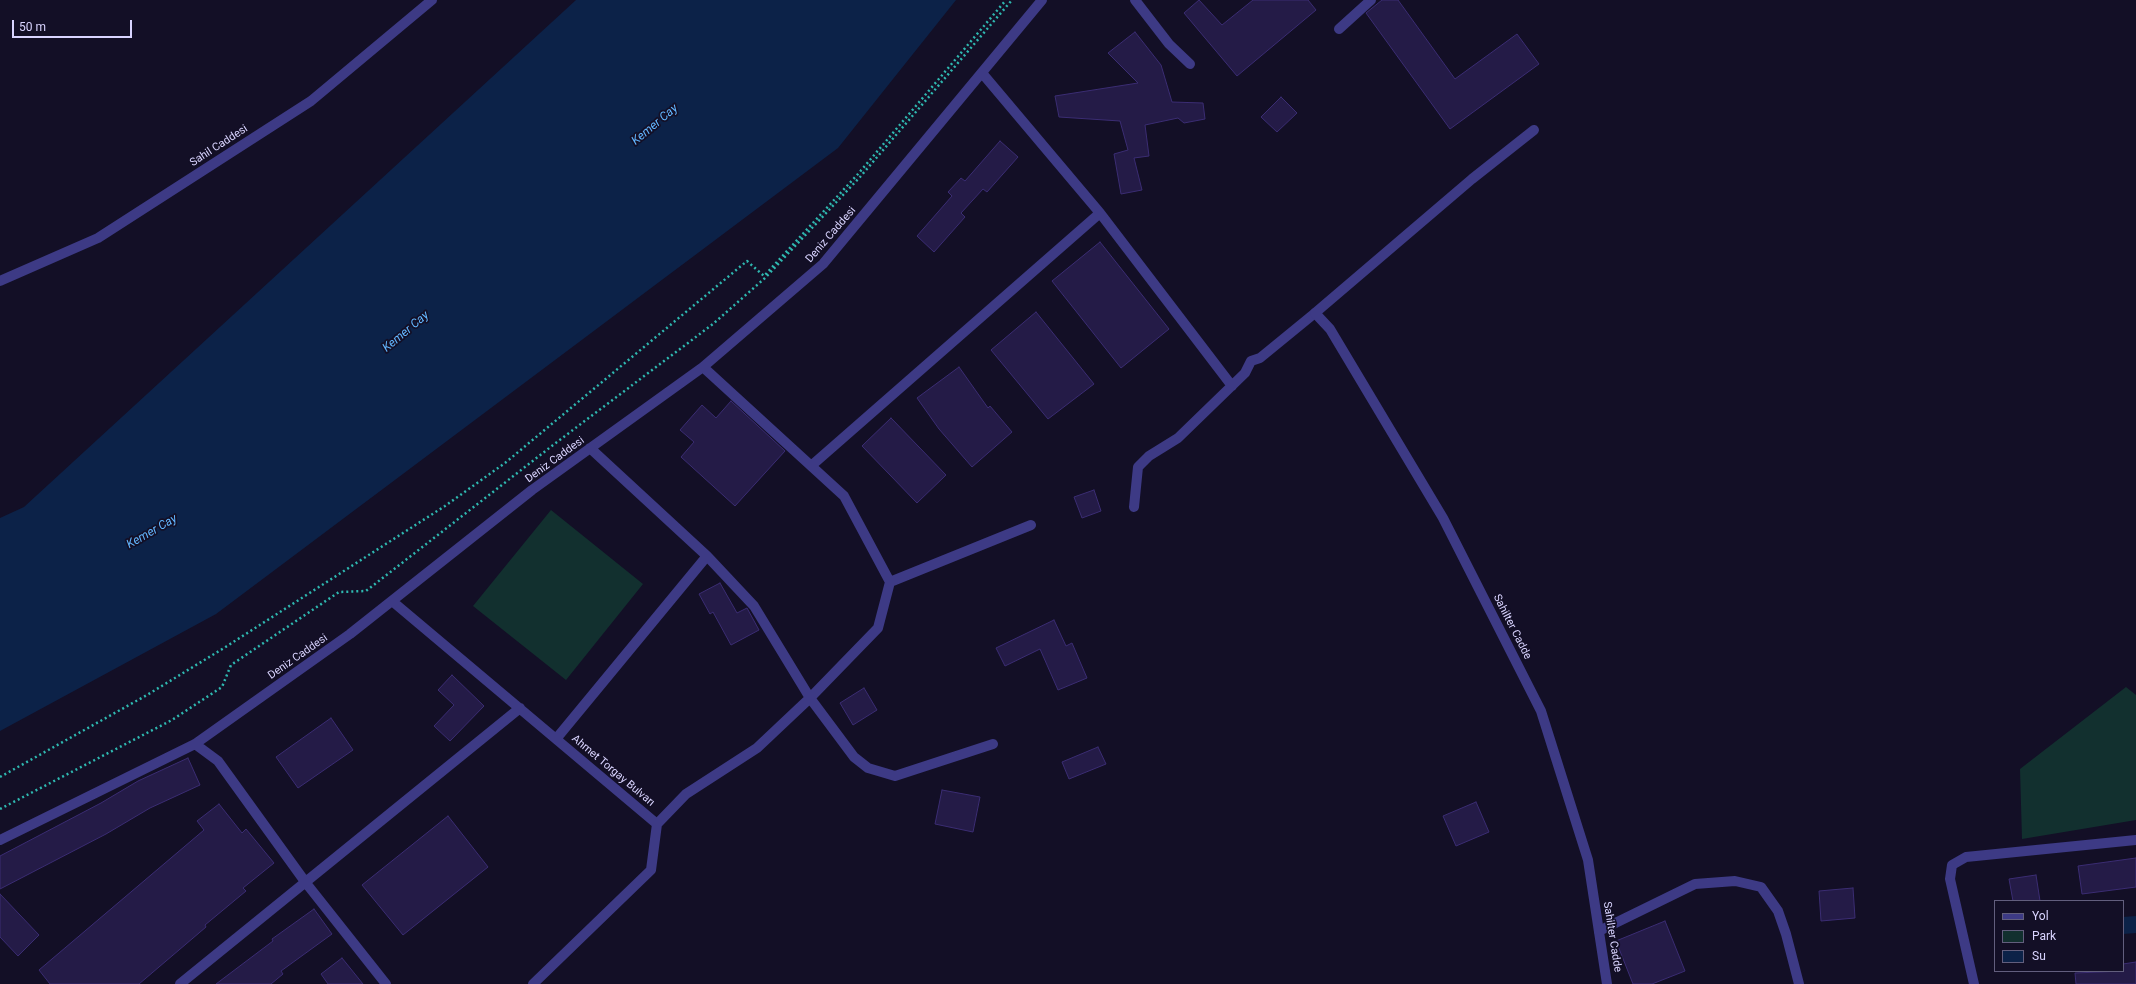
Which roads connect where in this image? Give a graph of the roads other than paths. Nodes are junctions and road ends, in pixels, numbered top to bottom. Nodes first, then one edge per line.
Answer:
1 (432, 0) edge
2 (1042, 0) edge
3 (1135, 0) edge
4 (1371, 0) edge
5 (1339, 29) dead end
6 (1190, 64) dead end
7 (982, 73) junction
8 (1534, 130) dead end
9 (1100, 213) junction
10 (0, 281) edge
11 (1315, 313) junction
12 (703, 367) junction
13 (1232, 386) junction
14 (590, 448) junction
15 (811, 466) junction
16 (1134, 507) dead end
17 (1030, 525) dead end
18 (707, 556) junction
19 (890, 582) junction
20 (392, 602) junction
21 (810, 698) junction
22 (520, 708) junction
23 (556, 739) junction
24 (195, 744) junction
25 (993, 744) dead end
26 (657, 824) junction
27 (0, 840) edge
28 (2136, 840) edge
29 (306, 883) junction
30 (1599, 931) junction
31 (180, 984) edge
32 (386, 984) edge
33 (533, 984) edge
34 (1607, 984) edge
35 (1799, 984) edge
36 (1974, 984) edge

1 - 10 street, Sahil Caddesi
2 - 7 street, Deniz Caddesi
3 - 6 street
4 - 5 street
7 - 9 street
7 - 12 street, Deniz Caddesi
8 - 11 street
9 - 13 street
9 - 15 street
11 - 13 street
11 - 30 street, Sahilter Cadde
12 - 14 street, Deniz Caddesi
12 - 15 street
13 - 16 street
14 - 18 street
14 - 20 street, Deniz Caddesi
15 - 19 street
17 - 19 street
18 - 21 street
18 - 23 street
19 - 21 street
20 - 22 street, Ahmet Torgay Bulvarı
20 - 24 street, Deniz Caddesi
21 - 25 street
21 - 26 street
22 - 23 street, Ahmet Torgay Bulvarı
22 - 29 street
23 - 26 street, Ahmet Torgay Bulvarı
24 - 27 street, Deniz Caddesi
24 - 29 street
26 - 33 street
28 - 36 street
29 - 31 street
29 - 32 street
30 - 34 street, Sahilter Cadde
30 - 35 street

